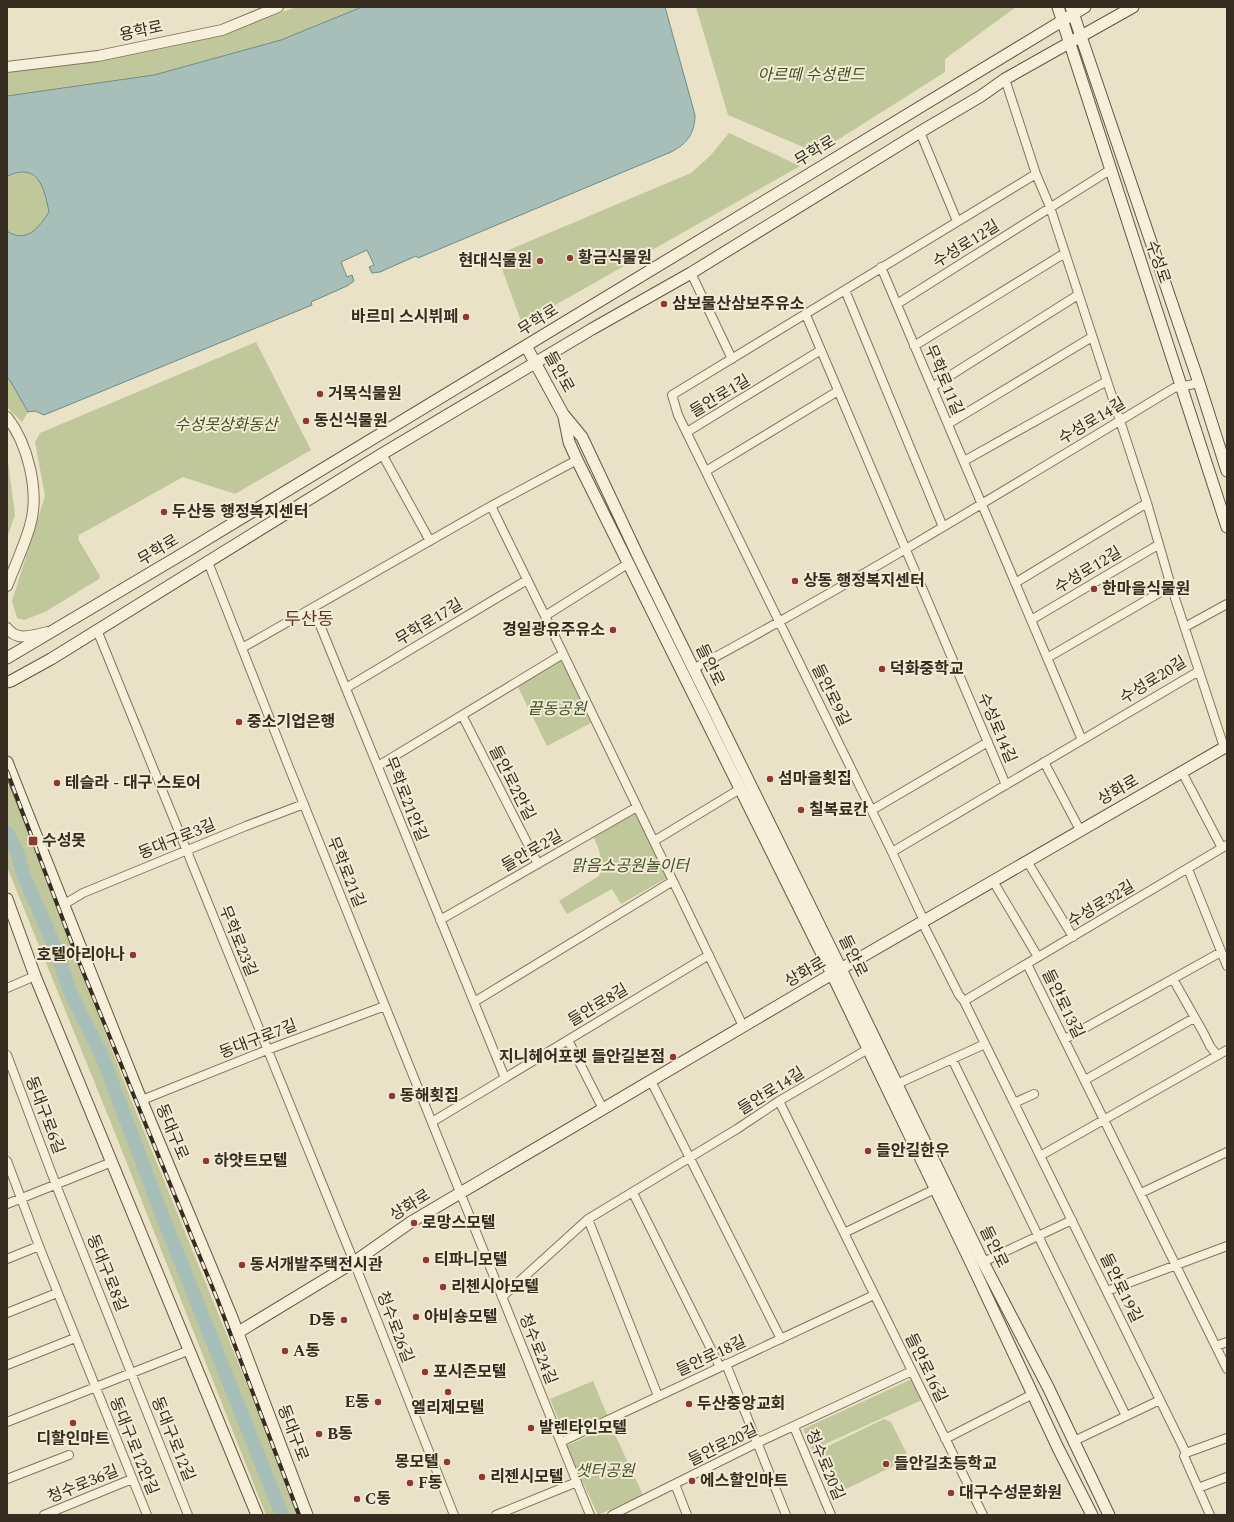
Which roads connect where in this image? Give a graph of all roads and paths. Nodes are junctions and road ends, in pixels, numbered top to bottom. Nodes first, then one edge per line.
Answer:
1 (278, 7) edge
2 (1058, 7) edge
3 (1084, 7) edge
4 (1133, 7) edge
5 (1072, 10) edge
6 (1062, 20) junction
7 (1081, 37) junction
8 (1070, 44) junction
9 (7, 67) edge
10 (1005, 79) junction
11 (920, 132) junction
12 (1110, 170) junction
13 (1036, 174) junction
14 (1050, 207) junction
15 (957, 221) junction
16 (1065, 253) junction
17 (881, 267) junction
18 (691, 273) junction
19 (845, 290) junction
20 (1078, 295) junction
21 (897, 304) junction
22 (806, 314) junction
23 (1092, 337) junction
24 (526, 346) junction
25 (914, 346) junction
26 (821, 350) junction
27 (732, 359) junction
28 (536, 363) junction
29 (1107, 381) junction
30 (1199, 383) junction
31 (1182, 386) junction
32 (932, 387) junction
33 (838, 391) junction
34 (563, 414) junction
35 (7, 417) edge
36 (1119, 421) junction
37 (948, 424) junction
38 (687, 432) junction
39 (382, 454) junction
40 (577, 460) junction
41 (964, 461) junction
42 (706, 471) junction
43 (1227, 471) edge
44 (1147, 503) junction
45 (982, 505) junction
46 (490, 506) junction
47 (943, 527) junction
48 (1227, 527) edge
49 (430, 541) junction
50 (1158, 545) junction
51 (906, 549) junction
52 (208, 562) junction
53 (629, 563) junction
54 (527, 580) junction
55 (1015, 583) junction
56 (7, 586) edge
57 (1171, 586) junction
58 (1227, 604) edge
59 (313, 608) junction
60 (545, 616) junction
61 (1031, 620) junction
62 (780, 622) junction
63 (1184, 627) junction
64 (7, 628) edge
65 (57, 629) junction
66 (97, 630) junction
67 (242, 648) junction
68 (563, 654) junction
69 (7, 658) edge
70 (1047, 658) junction
71 (693, 669) junction
72 (1199, 671) junction
73 (8, 684) edge
74 (346, 688) junction
75 (462, 715) junction
76 (1082, 740) junction
77 (988, 742) junction
78 (1226, 746) edge
79 (7, 762) edge
80 (1044, 762) junction
81 (378, 766) junction
82 (1182, 772) junction
83 (7, 779) edge
84 (1006, 784) junction
85 (17, 787) junction
86 (740, 789) junction
87 (304, 804) junction
88 (637, 807) junction
89 (872, 810) junction
90 (1080, 830) junction
91 (654, 841) junction
92 (1224, 846) edge
93 (186, 851) junction
94 (892, 852) junction
95 (1027, 861) junction
96 (538, 864) junction
97 (1188, 869) junction
98 (673, 881) junction
99 (993, 881) junction
100 (7, 899) edge
101 (63, 905) junction
102 (440, 920) junction
103 (924, 921) junction
104 (1073, 937) junction
105 (1221, 952) junction
106 (709, 955) junction
107 (1038, 958) junction
108 (1027, 964) junction
109 (1227, 966) edge
110 (837, 972) junction
111 (35, 976) junction
112 (1173, 979) junction
113 (7, 988) edge
114 (964, 1001) junction
115 (474, 1002) junction
116 (385, 1006) junction
117 (1194, 1018) junction
118 (743, 1026) junction
119 (1064, 1039) junction
120 (568, 1040) junction
121 (985, 1044) junction
122 (868, 1049) junction
123 (267, 1050) junction
124 (1227, 1050) edge
125 (7, 1055) edge
126 (1217, 1055) junction
127 (952, 1059) junction
128 (505, 1078) junction
129 (1085, 1080) junction
130 (651, 1081) junction
131 (897, 1084) junction
132 (1034, 1094) dead end
133 (142, 1100) junction
134 (779, 1101) junction
135 (1014, 1103) junction
136 (603, 1109) junction
137 (1104, 1119) junction
138 (432, 1122) junction
139 (1227, 1152) edge
140 (1040, 1156) junction
141 (690, 1158) junction
142 (7, 1161) edge
143 (112, 1162) junction
144 (56, 1184) junction
145 (935, 1189) junction
146 (633, 1192) junction
147 (460, 1193) junction
148 (1141, 1193) junction
149 (22, 1198) junction
150 (7, 1204) edge
151 (588, 1219) junction
152 (1072, 1220) junction
153 (844, 1233) junction
154 (1038, 1236) junction
155 (39, 1246) junction
156 (1227, 1246) edge
157 (7, 1259) edge
158 (354, 1262) junction
159 (983, 1262) junction
160 (1176, 1265) junction
161 (1106, 1291) junction
162 (57, 1293) junction
163 (874, 1295) junction
164 (502, 1297) junction
165 (7, 1313) edge
166 (237, 1333) junction
167 (75, 1338) junction
168 (781, 1338) junction
169 (1227, 1342) edge
170 (1216, 1346) junction
171 (190, 1350) junction
172 (7, 1365) edge
173 (723, 1366) junction
174 (1227, 1369) edge
175 (912, 1371) junction
176 (132, 1373) junction
177 (95, 1387) junction
178 (1033, 1394) junction
179 (658, 1396) junction
180 (1160, 1400) junction
181 (1126, 1416) junction
182 (7, 1422) edge
183 (794, 1426) junction
184 (1227, 1438) edge
185 (945, 1439) junction
186 (1074, 1441) junction
187 (561, 1442) junction
188 (757, 1444) junction
189 (1186, 1453) junction
190 (69, 1455) dead end
191 (1227, 1477) edge
192 (7, 1479) edge
193 (132, 1479) junction
194 (577, 1482) junction
195 (675, 1484) junction
196 (1198, 1488) junction
197 (44, 1515) edge
198 (147, 1515) edge
199 (188, 1515) edge
200 (257, 1515) edge
201 (307, 1515) edge
202 (454, 1515) edge
203 (496, 1515) edge
204 (590, 1515) edge
205 (612, 1515) edge
206 (687, 1515) edge
207 (786, 1515) edge
208 (831, 1515) edge
209 (983, 1515) edge
210 (1092, 1515) edge
211 (1109, 1515) edge
212 (1210, 1515) edge

1 - 9 street, 용학로
2 - 6 main road, 수성로
3 - 5 main road, 무학로
4 - 7 main road
5 - 6 main road, 무학로
5 - 7 main road, 수성로
6 - 8 main road, 수성로
6 - 24 main road, 무학로
7 - 8 main road
7 - 30 main road, 수성로
8 - 10 main road
8 - 12 main road, 수성로
10 - 11 main road
10 - 13 street
11 - 15 street
11 - 18 main road
12 - 14 street, 수성로12길
12 - 31 main road, 수성로
13 - 14 street
13 - 15 street
14 - 16 street
14 - 21 street, 수성로12길
15 - 17 street
16 - 20 street
16 - 25 street
17 - 19 street
17 - 21 street, 무학로11길
18 - 27 street
18 - 28 main road
19 - 22 street
19 - 47 street
20 - 23 street
20 - 32 street
21 - 25 street, 무학로11길
22 - 26 street
22 - 27 street
23 - 29 street
23 - 37 street
24 - 28 main road, 들안로
24 - 65 main road, 무학로
25 - 32 street, 무학로11길
26 - 33 street
26 - 38 street, 들안로1길
27 - 38 street, 들안로1길
28 - 34 main road, 들안로
28 - 39 main road
29 - 36 street
29 - 41 street
30 - 31 street, 수성로14길
30 - 43 main road, 수성로
31 - 36 street, 수성로14길
31 - 48 main road, 수성로
32 - 37 street, 무학로11길
33 - 42 street
33 - 51 street
34 - 40 main road, 들안로
34 - 71 main road, 들안로
35 - 56 street
36 - 44 street
36 - 45 street, 수성로14길
37 - 41 street, 무학로11길
38 - 42 street, 들안로9길
39 - 49 street
39 - 52 main road
40 - 46 street
40 - 53 main road, 들안로
41 - 45 street, 무학로11길
42 - 62 street, 들안로9길
44 - 50 street
44 - 55 street, 수성로12길
45 - 47 street, 수성로14길
45 - 55 street
46 - 49 street
46 - 54 street
47 - 51 street, 수성로14길
49 - 59 street
50 - 57 street
50 - 61 street, 수성로12길
51 - 62 street, 수성로14길
51 - 77 street, 수성로14길
52 - 66 main road
52 - 67 street, 무학로21길
53 - 60 street
53 - 86 main road, 들안로
54 - 60 street
54 - 74 street, 무학로17길
55 - 61 street
57 - 63 street
57 - 70 street
58 - 63 street
59 - 67 street
59 - 74 street, 무학로21안길
60 - 68 street
61 - 70 street
62 - 71 street, 수성로14길
62 - 89 street, 들안로9길
63 - 72 street, 수성로20길
64 - 65 street
65 - 69 main road, 무학로
66 - 73 main road
66 - 93 street, 무학로23길
67 - 87 street, 무학로21길
68 - 75 street
68 - 88 street
70 - 76 street
71 - 110 main road, 들안로
72 - 76 street, 수성로20길
72 - 78 street, 상화로
74 - 81 street, 무학로21안길
75 - 81 street
75 - 96 street, 들안로2안길
76 - 80 street, 수성로20길
77 - 84 street, 수성로14길
77 - 89 street
78 - 82 main road, 상화로
79 - 85 main road, 동대구로
80 - 84 street, 수성로20길
80 - 90 street
81 - 102 street, 무학로21안길
82 - 90 main road, 상화로
82 - 92 street
83 - 85 main road
84 - 94 street, 수성로20길
85 - 101 main road, 동대구로
86 - 91 street
86 - 110 main road, 들안로
87 - 93 street, 동대구로3길
87 - 116 street, 무학로21길
88 - 91 street
88 - 96 street, 들안로2길
89 - 94 street
90 - 95 main road, 상화로
91 - 98 street
92 - 97 street, 수성로32길
93 - 101 street, 동대구로3길
93 - 123 street, 무학로23길
94 - 103 street
95 - 99 main road, 상화로
95 - 104 street
96 - 102 street, 들안로2길
97 - 104 street, 수성로32길
97 - 105 street
98 - 106 street
98 - 115 street
99 - 103 main road, 상화로
99 - 107 street
100 - 111 main road
101 - 133 main road, 동대구로
102 - 115 street, 무학로21안길
103 - 110 main road, 상화로
103 - 114 street
104 - 107 street, 수성로32길
105 - 109 street
105 - 112 street
106 - 118 street
106 - 120 street, 들안로8길
107 - 108 street, 수성로32길
108 - 114 street, 들안로13길
108 - 119 street, 들안로13길
110 - 118 main road, 상화로
110 - 122 main road, 들안로
110 - 131 main road, 들안로
111 - 113 street
111 - 143 main road
112 - 117 street
112 - 119 street
114 - 121 street
115 - 128 street, 무학로21안길
116 - 123 street, 동대구로7길
116 - 138 street, 무학로21길
117 - 126 street
117 - 129 street
118 - 130 main road, 상화로
119 - 129 street, 들안로13길
120 - 128 street, 들안로8길
120 - 136 street
121 - 127 street
121 - 135 street, 들안로19길
122 - 134 street, 들안로14길
122 - 145 main road, 들안로
123 - 133 street, 동대구로7길
123 - 158 street, 무학로23길
124 - 126 street
125 - 144 street, 동대구로6길
126 - 137 street
127 - 131 street
127 - 154 street
128 - 138 street, 들안로8길
129 - 137 street, 들안로13길
130 - 136 main road, 상화로
130 - 141 street
131 - 159 main road, 들안로
132 - 135 street
133 - 166 main road, 동대구로
134 - 141 street, 들안로14길
134 - 153 street, 들안로16길
135 - 140 street, 들안로19길
136 - 147 main road, 상화로
137 - 140 street
137 - 148 street, 들안로13길
138 - 147 street, 무학로21길
139 - 148 street
140 - 152 street, 들안로19길
141 - 146 street, 들안로14길
141 - 168 street
142 - 149 street, 동대구로12안길
143 - 144 street
143 - 171 main road
144 - 149 street
144 - 176 street, 동대구로8길
145 - 153 street
145 - 178 main road, 들안로
146 - 151 street, 들안로14길
146 - 173 street
147 - 158 main road, 상화로
147 - 164 street, 청수로24길
148 - 160 street, 들안로13길
149 - 150 street
149 - 155 street, 동대구로12안길
151 - 164 street, 들안로14길
151 - 179 street
152 - 154 street
152 - 161 street, 들안로19길
153 - 163 street, 들안로16길
154 - 159 street
154 - 181 street
155 - 157 street
155 - 162 street, 동대구로12안길
156 - 160 street
158 - 166 main road, 상화로
158 - 202 street, 청수로26길
159 - 186 main road, 들안로
160 - 161 street
160 - 170 street, 들안로13길
161 - 180 street, 들안로19길
162 - 165 street
162 - 167 street, 동대구로12안길
163 - 168 street, 들안로18길
163 - 175 street, 들안로16길
164 - 187 street, 청수로24길
166 - 201 main road, 동대구로
167 - 172 street
167 - 177 street, 동대구로12안길
168 - 173 street, 들안로18길
169 - 170 street
170 - 174 street, 들안로13길
171 - 176 street
171 - 200 main road
173 - 179 street, 들안로18길
173 - 188 street
175 - 183 street, 들안로20길
175 - 185 street, 들안로16길
176 - 177 street
176 - 199 street, 동대구로12길
177 - 182 street
177 - 193 street, 동대구로12안길
178 - 185 street
178 - 210 main road, 들안로
179 - 187 street, 들안로18길
180 - 181 street
180 - 189 street, 들안로19길
181 - 186 street
183 - 188 street, 들안로20길
183 - 208 street, 청수로20길
184 - 189 street
185 - 209 street, 들안로16길
186 - 211 main road, 들안로
187 - 194 street, 청수로24길
188 - 195 street, 들안로20길
188 - 207 street
189 - 196 street, 들안로19길
190 - 192 street, 청수로36길
191 - 196 street
193 - 197 street, 청수로36길
193 - 198 street, 동대구로12안길
194 - 203 street
194 - 204 street, 청수로24길
195 - 205 street, 들안로20길
195 - 206 street
196 - 212 street, 들안로19길

